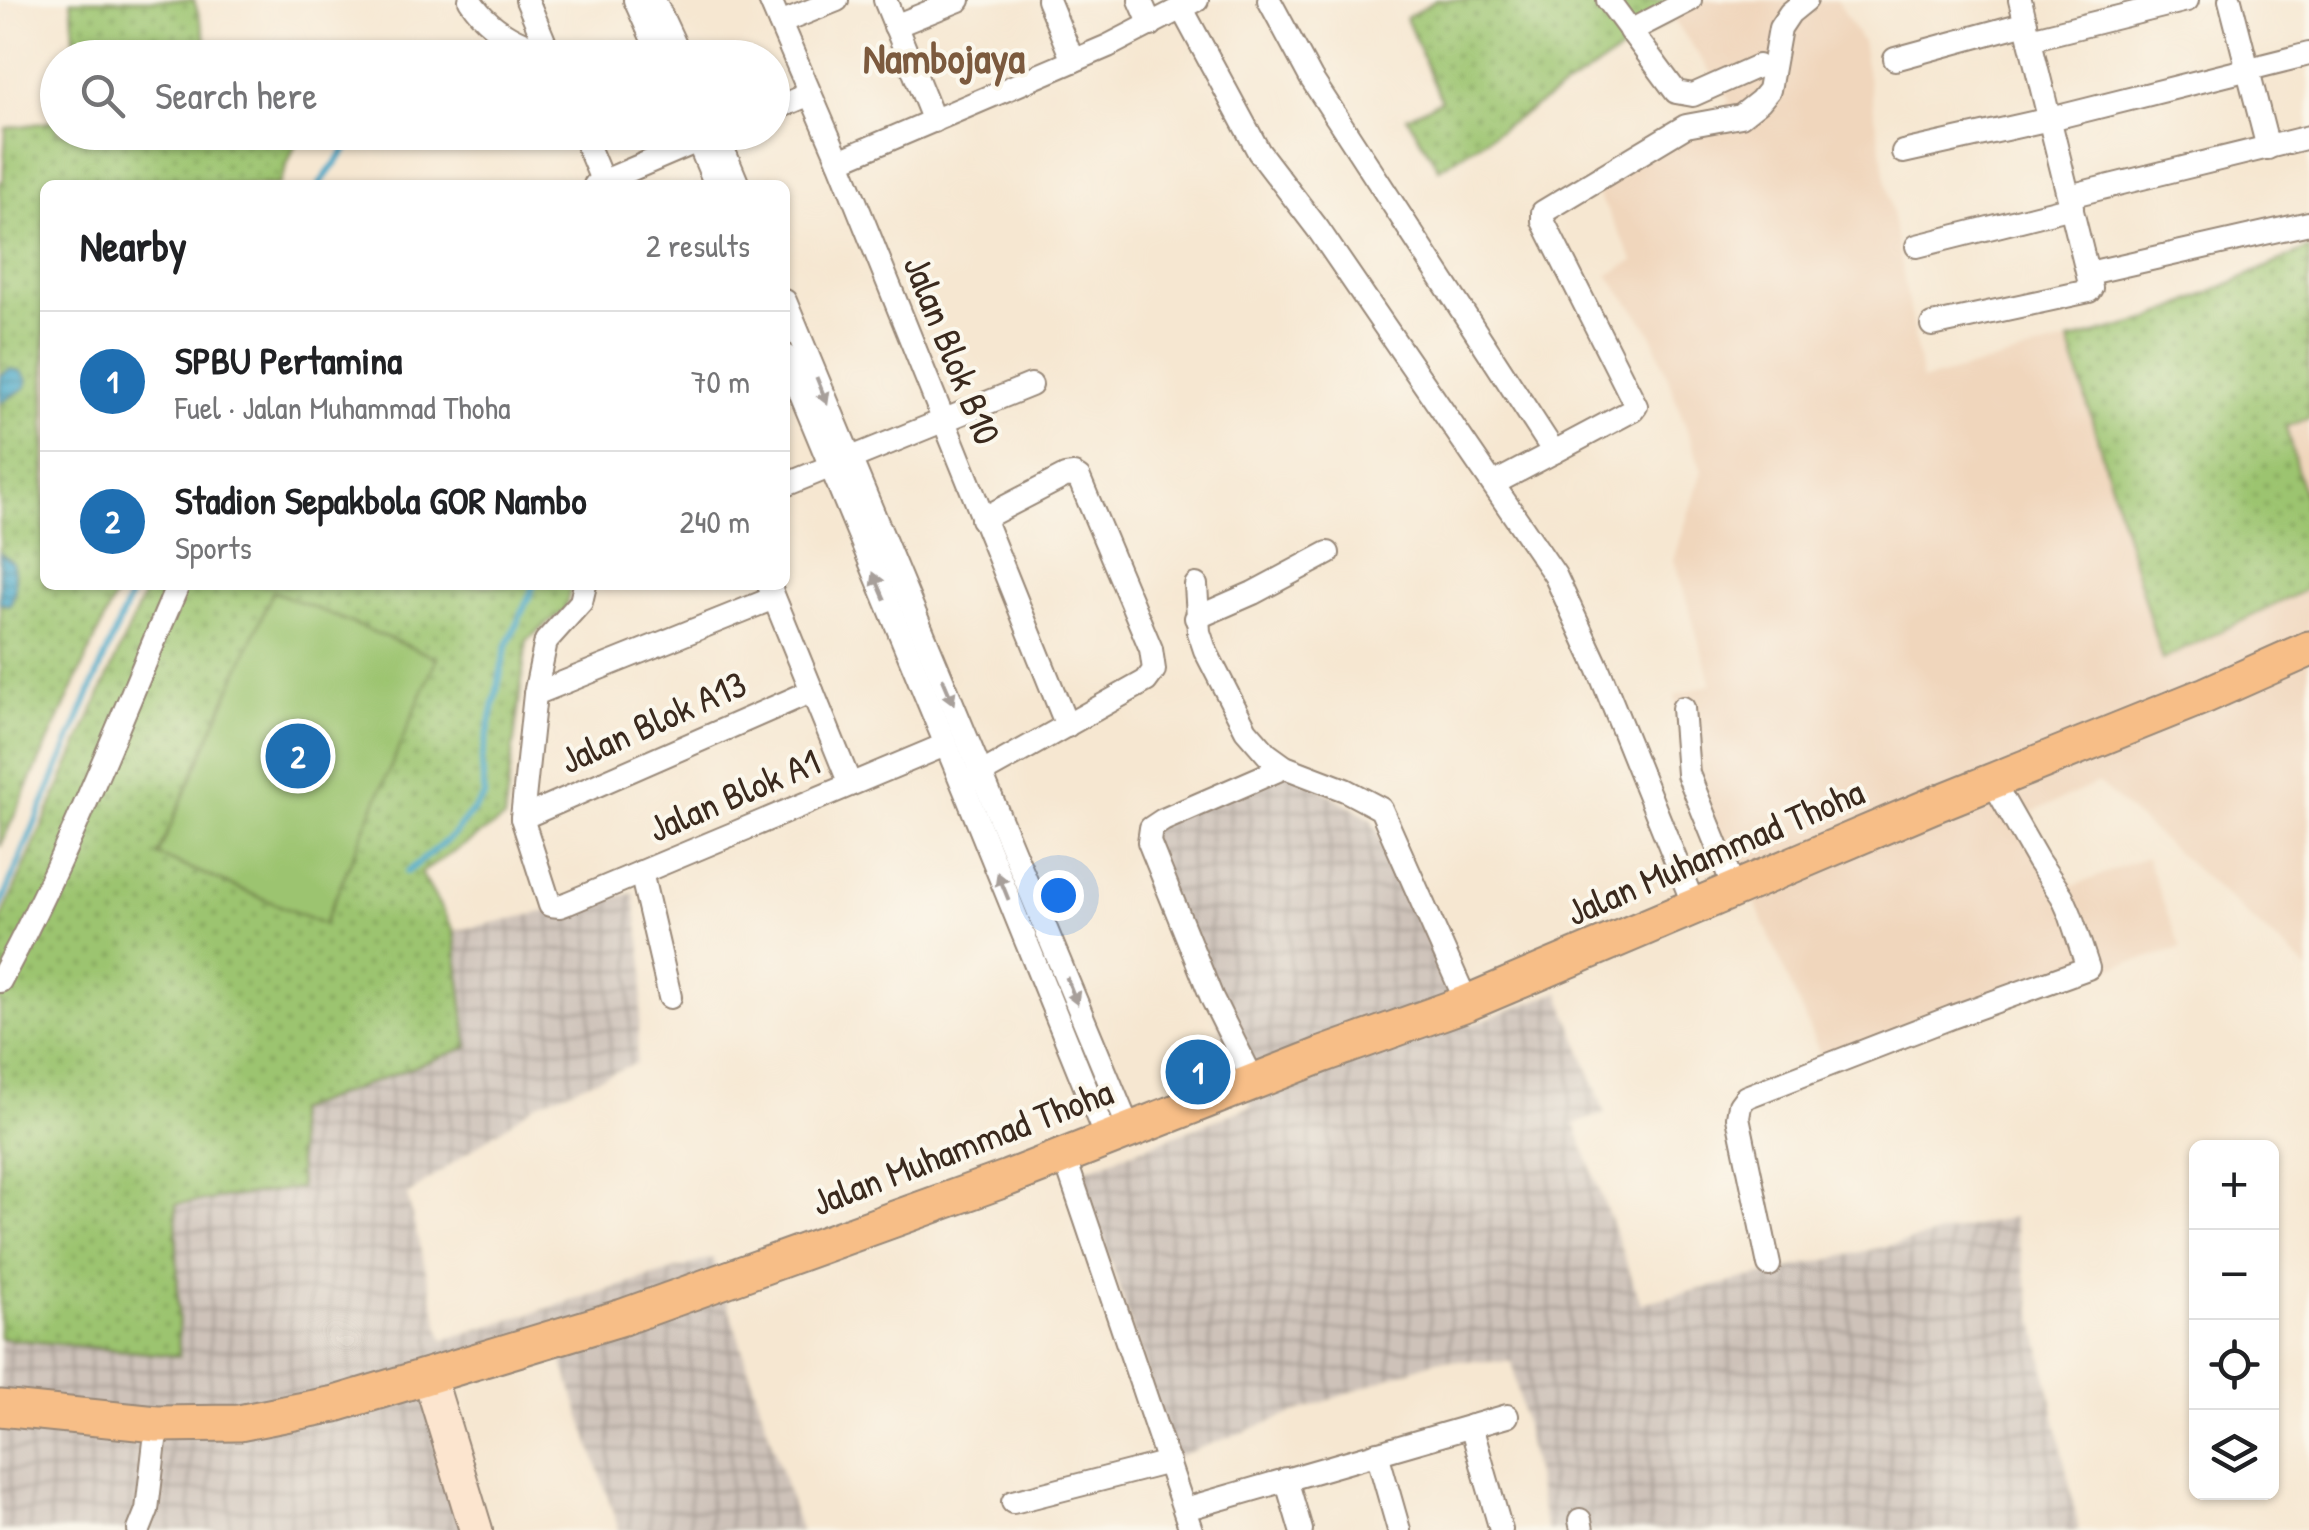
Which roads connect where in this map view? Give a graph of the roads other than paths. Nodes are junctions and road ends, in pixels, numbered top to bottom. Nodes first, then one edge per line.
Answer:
1 (470, 0) edge
2 (527, 0) edge
3 (635, 0) edge
4 (654, 0) edge
5 (770, 0) edge
6 (837, 0) edge
7 (885, 0) edge
8 (1048, 0) edge
9 (1140, 0) edge
10 (1269, 0) edge
11 (1608, 0) edge
12 (1690, 0) edge
13 (1806, 0) edge
14 (2187, 0) edge
15 (2230, 0) edge
16 (956, 1) edge
17 (1190, 5) edge
18 (2025, 21) edge
19 (780, 23) junction
20 (1151, 25) junction
21 (895, 26) junction
22 (1630, 31) junction
23 (514, 40) edge
24 (544, 40) edge
25 (652, 40) edge
26 (673, 40) edge
27 (787, 40) edge
28 (790, 47) edge
29 (2309, 54) edge
30 (1894, 59) dead end
31 (1073, 61) junction
32 (1758, 66) dead end
33 (2247, 70) junction
34 (810, 94) junction
35 (790, 102) edge
36 (2050, 120) junction
37 (934, 121) junction
38 (2309, 137) edge
39 (2268, 148) junction
40 (588, 150) edge
41 (674, 150) edge
42 (711, 150) edge
43 (718, 150) edge
44 (1904, 152) dead end
45 (839, 162) junction
46 (599, 180) edge
47 (609, 180) edge
48 (715, 180) edge
49 (735, 180) edge
50 (2071, 202) junction
51 (2309, 222) edge
52 (1917, 246) dead end
53 (2089, 273) junction
54 (790, 316) edge
55 (1932, 325) dead end
56 (790, 366) edge
57 (1031, 386) dead end
58 (942, 421) junction
59 (1554, 452) junction
60 (840, 463) junction
61 (790, 483) edge
62 (1493, 484) junction
63 (982, 519) junction
64 (1328, 553) dead end
65 (1196, 585) dead end
66 (176, 590) edge
67 (584, 590) edge
68 (771, 592) edge
69 (1196, 618) junction
70 (2309, 649) edge
71 (812, 691) junction
72 (535, 694) junction
73 (1683, 708) dead end
74 (1067, 726) junction
75 (946, 744) junction
76 (1286, 767) junction
77 (972, 778) junction
78 (1994, 782) junction
79 (850, 784) junction
80 (522, 818) junction
81 (641, 872) junction
82 (1735, 890) junction
83 (1695, 908) junction
84 (0, 981) edge
85 (670, 997) dead end
86 (1467, 1003) junction
87 (1254, 1082) junction
88 (1117, 1134) junction
89 (1064, 1156) junction
90 (1769, 1265) dead end
91 (429, 1376) junction
92 (0, 1408) edge
93 (1507, 1416) dead end
94 (156, 1424) junction
95 (1471, 1426) junction
96 (1376, 1454) junction
97 (1168, 1462) junction
98 (1286, 1479) junction
99 (1012, 1502) dead end
100 (1188, 1519) edge
101 (139, 1530) edge
102 (476, 1530) edge
103 (1301, 1530) edge
104 (1399, 1530) edge
105 (1501, 1530) edge

1 - 23 street
2 - 24 street
3 - 25 street
4 - 26 street
5 - 19 street, Jalan Blok B10
6 - 19 street
7 - 21 street
8 - 31 street
9 - 20 street
10 - 59 street
11 - 22 street
12 - 22 street
13 - 59 street
14 - 18 street
15 - 33 street
16 - 21 street
17 - 20 street
17 - 62 street
18 - 30 street
18 - 36 street
19 - 27 street, Jalan Blok B10
20 - 31 street
21 - 37 street
22 - 32 street
28 - 34 street, Jalan Blok B10
29 - 33 street
31 - 37 street
33 - 36 street
33 - 39 street
34 - 35 street
34 - 45 street, Jalan Blok B10
36 - 44 street
36 - 50 street
37 - 45 street
38 - 39 street
39 - 50 street
40 - 46 street
41 - 47 street
42 - 48 street
43 - 49 street
45 - 58 street, Jalan Blok B10
50 - 52 street
50 - 53 street
51 - 53 street
53 - 55 street
54 -> 60 street
56 - 60 street
57 - 58 street
58 - 60 street
58 - 63 street, Jalan Blok B10
59 - 62 street
60 - 61 street
75 -> 60 street
60 -> 77 street
62 - 83 street
63 - 74 street, Jalan Blok B10
63 - 74 street
64 - 69 street
65 - 69 street
66 - 84 street
67 - 72 street
68 - 71 street
68 - 72 street
69 - 76 street
70 - 78 main road, Jalan Muhammad Thoha
71 - 79 street
71 - 80 street, Jalan Blok A13
72 - 80 street
73 - 82 street
74 - 77 street
75 - 77 street
75 - 79 street, Jalan Blok A1
76 - 86 street
76 - 87 street
77 - 88 street
78 - 82 main road, Jalan Muhammad Thoha
78 - 90 street
79 - 81 street, Jalan Blok A1
80 - 81 street, Jalan Blok A1
81 - 85 street
82 - 83 main road, Jalan Muhammad Thoha
83 - 86 main road, Jalan Muhammad Thoha
86 - 87 main road, Jalan Muhammad Thoha
87 - 88 main road, Jalan Muhammad Thoha
88 - 89 main road, Jalan Muhammad Thoha
89 - 91 main road, Jalan Muhammad Thoha
89 - 97 street
91 - 94 main road, Jalan Muhammad Thoha
91 - 102 street
92 - 94 main road, Jalan Muhammad Thoha
93 - 95 street
94 - 101 street
95 - 96 street
95 - 105 street
96 - 98 street
96 - 104 street
97 - 99 street
97 - 100 street
98 - 100 street
98 - 103 street

